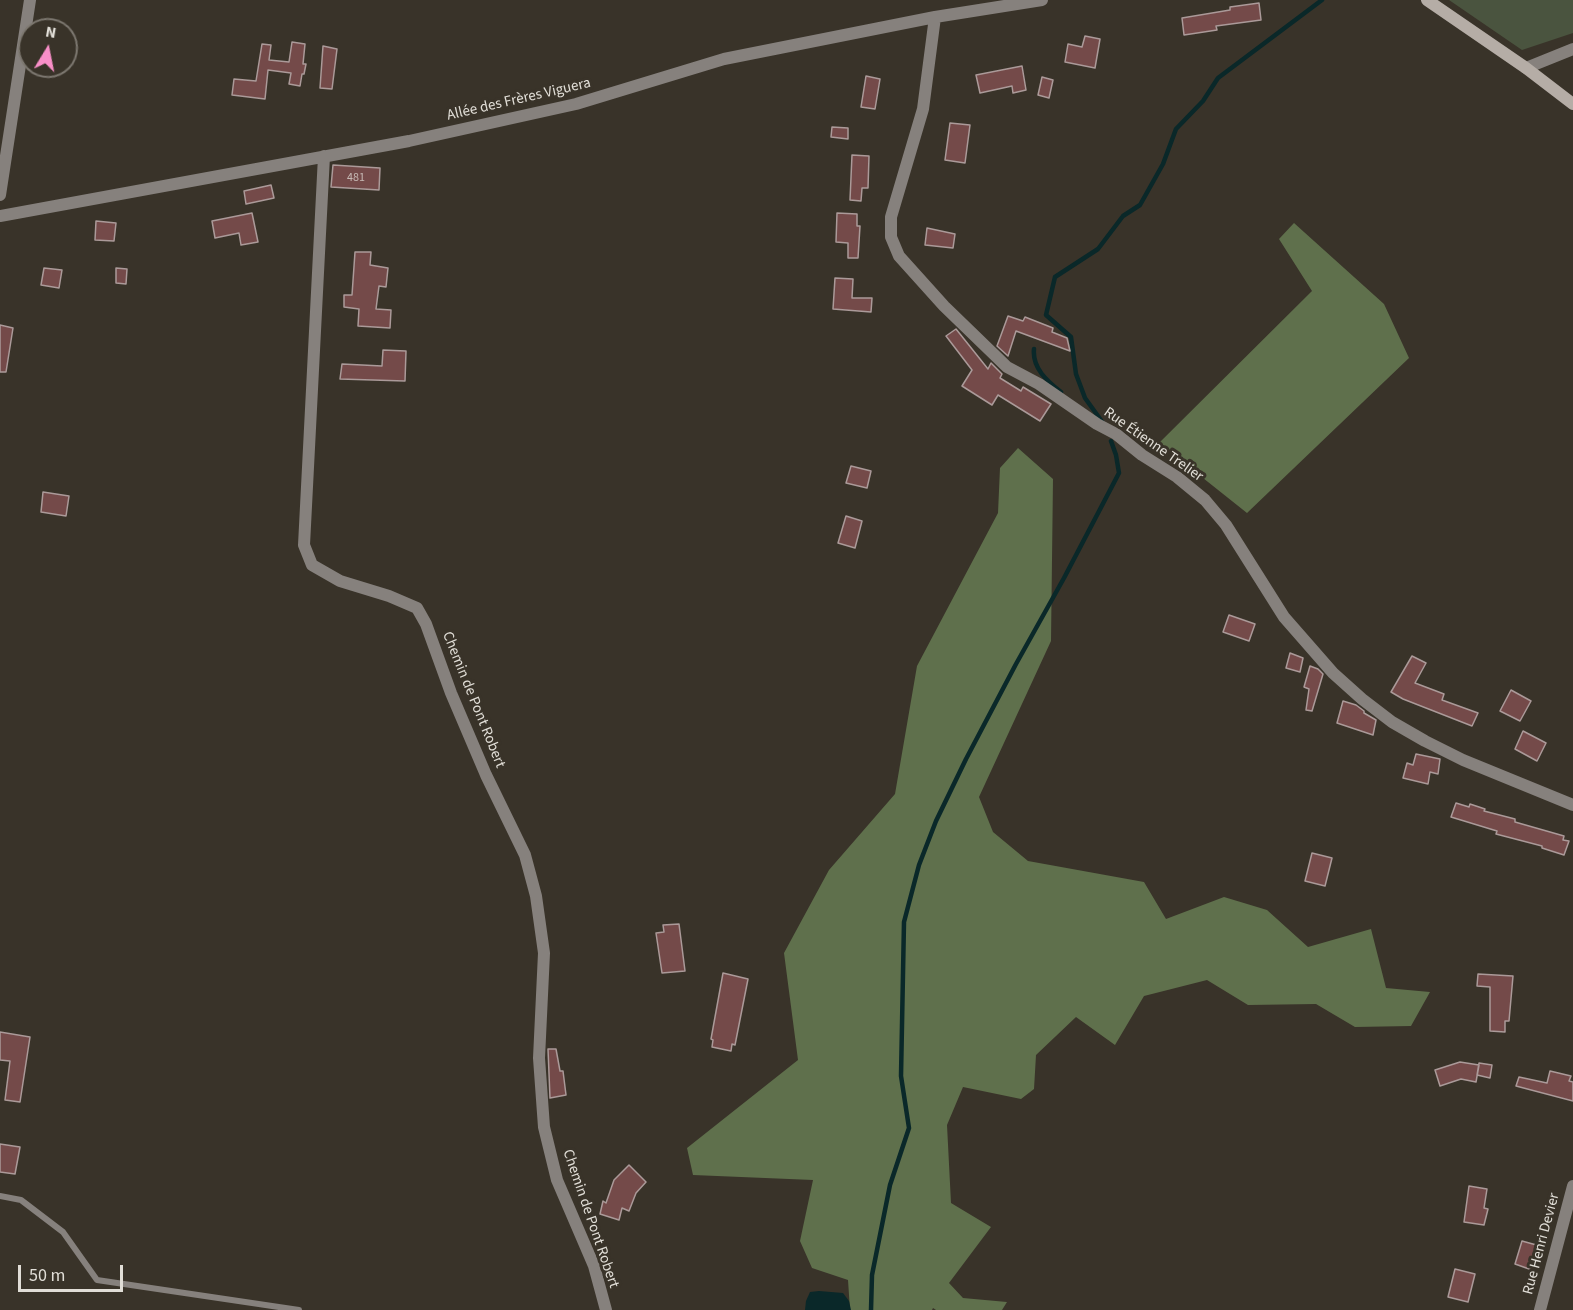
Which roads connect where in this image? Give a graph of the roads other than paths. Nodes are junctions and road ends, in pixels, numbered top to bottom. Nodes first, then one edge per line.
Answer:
1 (30, 0) edge
2 (1042, 0) edge
3 (1427, 0) edge
4 (935, 16) junction
5 (1573, 49) edge
6 (1526, 68) junction
7 (1573, 104) edge
8 (324, 156) junction
9 (0, 195) edge
10 (0, 216) edge
11 (1573, 805) edge
12 (1573, 1186) edge
13 (0, 1196) edge
14 (299, 1310) edge
15 (606, 1310) edge
16 (1540, 1310) edge

1 - 9 street
2 - 4 street, Allée des Frères Viguera
3 - 6 street
4 - 8 street, Allée des Frères Viguera
4 - 11 street, Rue Étienne Trelier
5 - 6 street
6 - 7 street
8 - 10 street, Allée des Frères Viguera
8 - 15 street, Chemin de Pont Robert
12 - 16 street, Rue Henri Devier
13 - 14 lane

